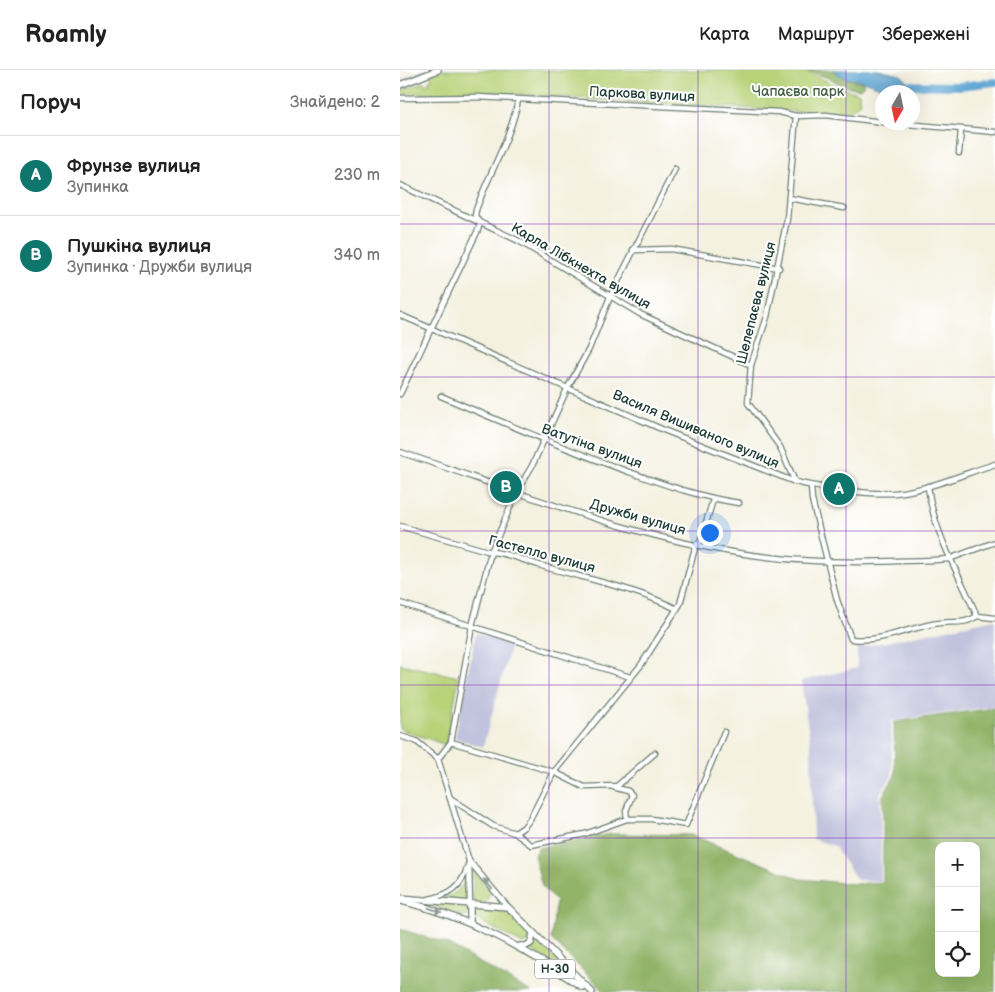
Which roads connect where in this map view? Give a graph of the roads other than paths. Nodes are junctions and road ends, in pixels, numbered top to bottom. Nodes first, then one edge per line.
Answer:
1 (438, 70) edge
2 (400, 85) edge
3 (400, 98) edge
4 (518, 100) junction
5 (796, 116) junction
6 (875, 121) edge
7 (920, 126) edge
8 (961, 130) junction
9 (995, 132) edge
10 (959, 153) dead end
11 (675, 169) dead end
12 (400, 185) edge
13 (789, 198) junction
14 (844, 208) dead end
15 (480, 223) junction
16 (633, 250) junction
17 (779, 268) junction
18 (610, 297) junction
19 (400, 315) edge
20 (431, 328) junction
21 (751, 365) junction
22 (568, 387) junction
23 (401, 390) edge
24 (441, 396) dead end
25 (544, 440) junction
26 (400, 452) edge
27 (995, 464) edge
28 (794, 482) junction
29 (811, 486) junction
30 (928, 486) junction
31 (518, 491) junction
32 (713, 500) junction
33 (739, 503) dead end
34 (400, 526) edge
35 (995, 542) edge
36 (697, 545) junction
37 (491, 552) junction
38 (949, 559) junction
39 (828, 563) junction
40 (400, 603) edge
41 (677, 609) junction
42 (977, 616) junction
43 (995, 618) edge
44 (472, 626) junction
45 (630, 677) junction
46 (724, 732) dead end
47 (400, 736) edge
48 (451, 742) junction
49 (654, 752) dead end
50 (438, 759) junction
51 (554, 772) junction
52 (607, 787) junction
53 (450, 798) junction
54 (627, 819) junction
55 (515, 833) junction
56 (469, 861) junction
57 (400, 899) edge
58 (426, 899) junction
59 (470, 904) junction
60 (508, 907) junction
61 (470, 922) junction
62 (533, 934) junction
63 (520, 946) junction
64 (591, 992) edge

1 - 2 main road
3 - 4 street, Паркова вулиця
4 - 5 street, Паркова вулиця
4 - 15 street
5 - 6 street, Паркова вулиця
5 - 13 street, Шелепаєва вулиця
7 - 8 street, Паркова вулиця
8 - 9 street, Паркова вулиця
8 - 10 street
11 - 16 street
12 - 15 street, Карла Лібкнехта вулиця
13 - 14 street
13 - 17 street, Шелепаєва вулиця
15 - 18 street, Карла Лібкнехта вулиця
15 - 20 street
16 - 17 street
16 - 18 street
17 - 21 street, Шелепаєва вулиця
18 - 21 street, Карла Лібкнехта вулиця
18 - 22 street
19 - 20 street, Василя Вишиваного вулиця
20 - 22 street, Василя Вишиваного вулиця
20 - 23 street
21 - 28 street, Шелепаєва вулиця
22 - 25 street
22 - 28 street, Василя Вишиваного вулиця
24 - 25 street, Ватутіна вулиця
25 - 31 street
25 - 32 street, Ватутіна вулиця
26 - 31 street, Дружби вулиця
27 - 30 street, Василя Вишиваного вулиця
28 - 29 street, Василя Вишиваного вулиця
29 - 30 street, Василя Вишиваного вулиця
29 - 39 street
30 - 38 street
31 - 36 street, Дружби вулиця
31 - 37 street
32 - 33 street, Ватутіна вулиця
32 - 36 street
34 - 37 street, Гастелло вулиця
35 - 38 street, Дружби вулиця
36 - 39 street, Дружби вулиця
36 - 41 street
37 - 41 street, Гастелло вулиця
37 - 44 street
38 - 39 street, Дружби вулиця
38 - 42 street
39 - 42 street
40 - 44 street
41 - 45 street
42 - 43 street
44 - 45 street
44 - 48 street
45 - 51 street
46 - 54 street
47 - 50 street
48 - 50 street
48 - 51 street
49 - 52 street
50 - 53 street
51 - 52 street
51 - 55 street
52 - 54 street
53 - 55 street
53 - 56 street
54 - 55 street
56 - 58 street
56 - 59 street
60 -> 56 street
57 - 58 main road, Н-30
57 -> 61 main road, Н-30
58 - 59 main road, Н-30
59 - 60 main road, Н-30
59 - 61 main road
60 - 62 main road, Н-30
61 - 63 main road, Н-30
62 - 63 main road
62 - 64 main road, Н-30
63 - 64 main road, Н-30

